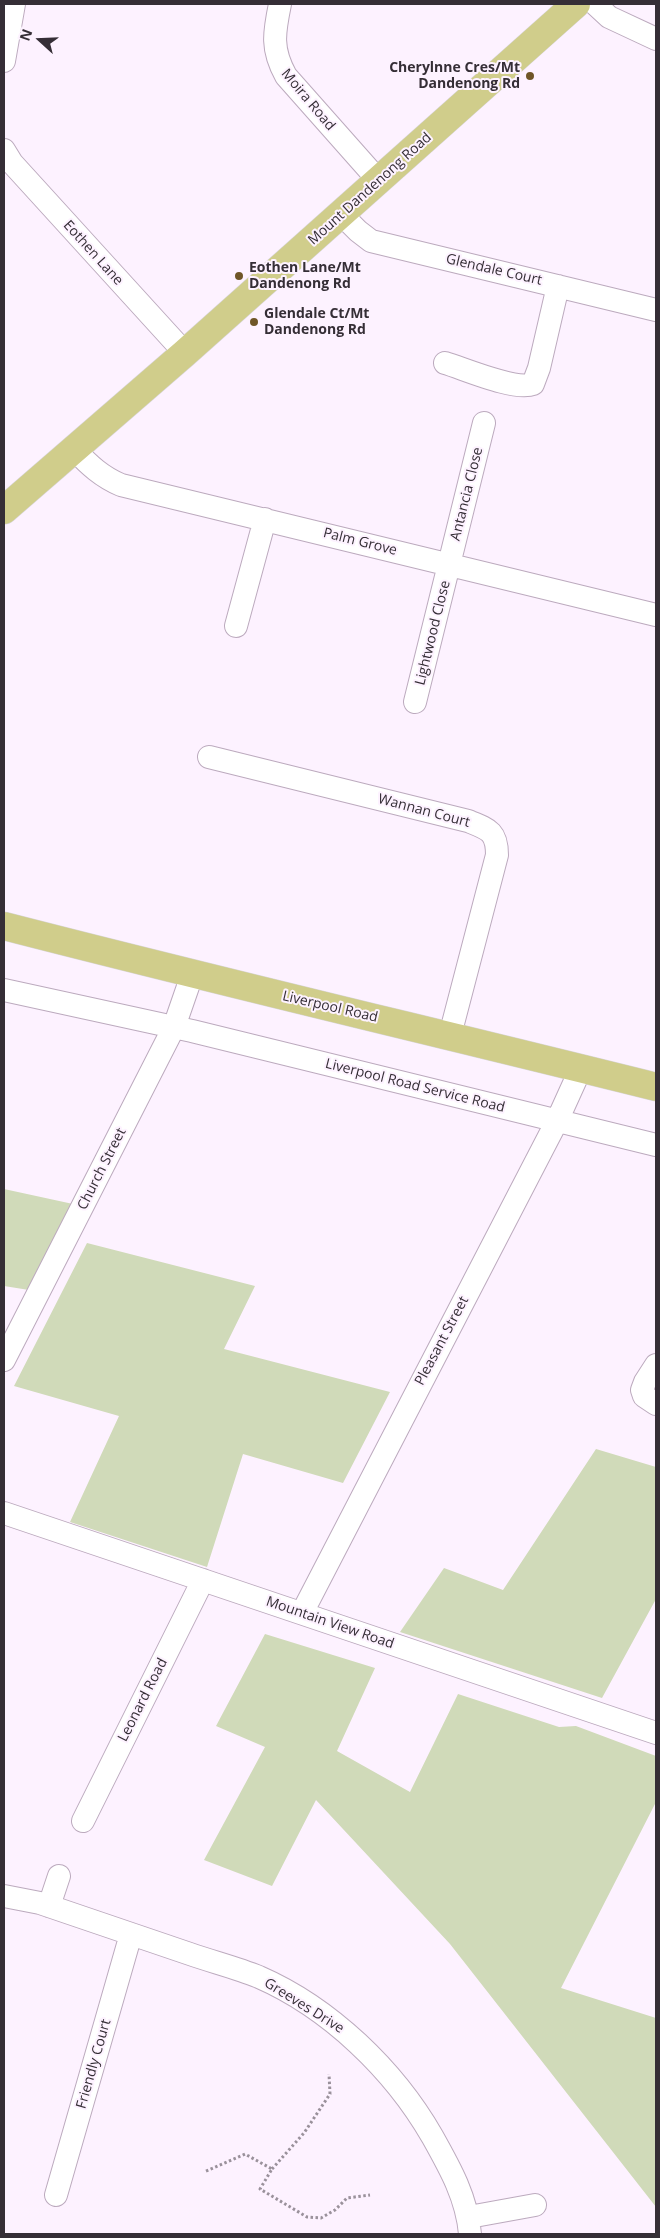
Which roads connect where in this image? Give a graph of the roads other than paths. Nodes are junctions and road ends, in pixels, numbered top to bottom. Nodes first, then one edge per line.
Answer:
1 (14, 4) edge
2 (280, 4) edge
3 (576, 4) edge
4 (596, 4) edge
5 (656, 39) edge
6 (4, 61) edge
7 (4, 150) edge
8 (379, 181) junction
9 (341, 214) junction
10 (558, 286) junction
11 (656, 310) edge
12 (185, 354) junction
13 (446, 363) dead end
14 (484, 423) dead end
15 (75, 450) junction
16 (4, 510) edge
17 (265, 519) junction
18 (450, 564) junction
19 (656, 615) edge
20 (236, 626) dead end
21 (415, 702) dead end
22 (209, 757) dead end
23 (4, 926) edge
24 (192, 975) junction
25 (4, 990) edge
26 (174, 1028) junction
27 (450, 1035) junction
28 (581, 1068) junction
29 (656, 1087) edge
30 (557, 1121) junction
31 (656, 1145) edge
32 (4, 1360) edge
33 (656, 1365) edge
34 (656, 1404) edge
35 (4, 1513) edge
36 (203, 1580) junction
37 (302, 1613) junction
38 (656, 1733) edge
39 (83, 1821) dead end
40 (59, 1876) dead end
41 (4, 1896) edge
42 (49, 1906) junction
43 (131, 1934) junction
44 (56, 2195) dead end
45 (535, 2206) dead end
46 (470, 2226) edge

1 - 6 street
2 - 8 street, Moira Road
3 - 8 main road, Mount Dandenong Road
4 - 5 street
7 - 12 street, Eothen Lane
8 - 9 main road, Mount Dandenong Road
9 - 10 street, Glendale Court
9 - 12 main road, Mount Dandenong Road
10 - 11 street, Glendale Court
10 - 13 street
12 - 15 main road, Mount Dandenong Road
14 - 18 street, Antancia Close
15 - 16 main road, Mount Dandenong Road
15 - 17 street, Palm Grove
17 - 18 street, Palm Grove
17 - 20 street
18 - 19 street, Palm Grove
18 - 21 street, Lightwood Close
22 - 27 street, Wannan Court
23 - 24 main road, Liverpool Road
24 - 26 street, Church Street
24 - 27 main road, Liverpool Road
25 - 26 street, Liverpool Road Service Road
26 - 30 street, Liverpool Road Service Road
26 - 32 street, Church Street
27 - 28 main road, Liverpool Road
28 - 29 main road, Liverpool Road
28 - 30 street, Pleasant Street
30 - 31 street, Liverpool Road Service Road
30 - 37 street, Pleasant Street
33 - 34 street
35 - 36 street, Mountain View Road
36 - 37 street, Mountain View Road
36 - 39 street, Leonard Road
37 - 38 street, Mountain View Road
40 - 42 street
41 - 42 street, Greeves Drive
42 - 43 street, Greeves Drive
43 - 44 street, Friendly Court
43 - 46 street, Greeves Drive
45 - 46 street

